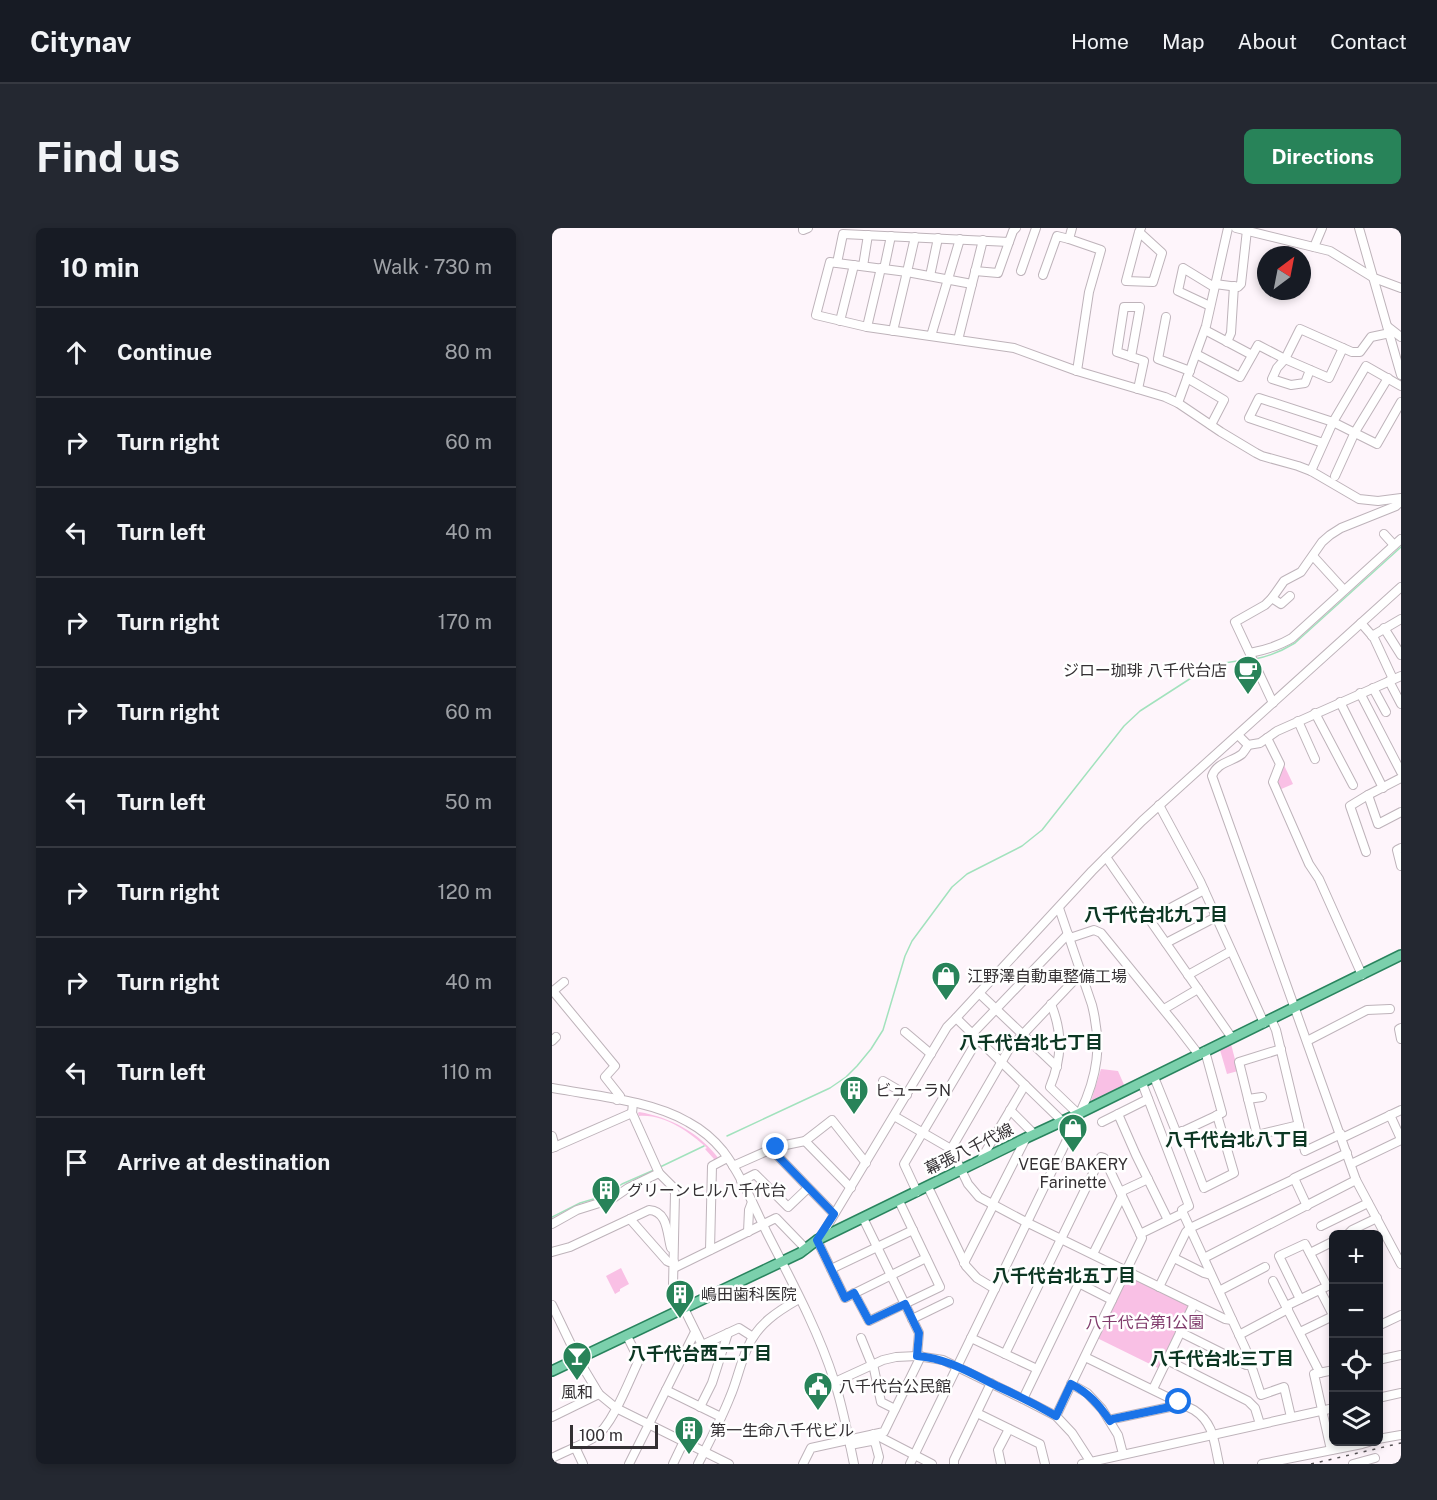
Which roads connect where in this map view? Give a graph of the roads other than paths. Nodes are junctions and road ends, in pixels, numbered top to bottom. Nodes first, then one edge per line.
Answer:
1 (803, 228) edge
2 (808, 228) edge
3 (1016, 228) edge
4 (1036, 228) edge
5 (1072, 228) edge
6 (1228, 228) edge
7 (1236, 228) edge
8 (1322, 228) edge
9 (1359, 228) edge
10 (1140, 230) edge
11 (1247, 230) junction
12 (868, 235) junction
13 (891, 236) junction
14 (915, 237) junction
15 (938, 238) junction
16 (960, 239) junction
17 (1069, 239) junction
18 (983, 240) junction
19 (1009, 242) junction
20 (1314, 247) junction
21 (837, 263) junction
22 (854, 265) junction
23 (863, 266) junction
24 (882, 269) junction
25 (975, 271) junction
26 (1021, 271) dead end
27 (907, 272) junction
28 (1043, 275) dead end
29 (930, 276) junction
30 (1374, 278) junction
31 (948, 280) junction
32 (972, 284) junction
33 (1215, 285) junction
34 (1234, 286) junction
35 (1401, 288) edge
36 (1210, 306) junction
37 (1166, 317) dead end
38 (840, 321) junction
39 (867, 327) junction
40 (1205, 330) junction
41 (1389, 330) junction
42 (893, 331) junction
43 (931, 336) junction
44 (1401, 337) edge
45 (958, 340) junction
46 (1227, 342) junction
47 (1343, 348) junction
48 (1196, 354) junction
49 (1252, 356) junction
50 (1131, 357) junction
51 (1285, 359) junction
52 (1399, 364) edge
53 (1310, 370) junction
54 (1077, 371) junction
55 (1188, 375) junction
56 (1401, 375) edge
57 (1388, 378) junction
58 (1401, 386) edge
59 (1138, 389) junction
60 (1401, 402) edge
61 (1178, 403) junction
62 (1333, 422) junction
63 (1211, 425) junction
64 (1355, 432) junction
65 (1323, 443) junction
66 (1311, 471) junction
67 (1335, 476) dead end
68 (1401, 499) edge
69 (1384, 534) dead end
70 (1401, 539) edge
71 (1394, 545) junction
72 (1313, 556) junction
73 (1401, 587) edge
74 (1344, 590) junction
75 (1290, 596) dead end
76 (1272, 598) junction
77 (1401, 619) edge
78 (1361, 623) junction
79 (1384, 628) junction
80 (1372, 636) junction
81 (1401, 655) edge
82 (1252, 657) junction
83 (1394, 679) edge
84 (1373, 688) junction
85 (1360, 693) junction
86 (1340, 702) junction
87 (1273, 703) junction
88 (1401, 704) edge
89 (1386, 712) dead end
90 (1315, 713) junction
91 (1298, 721) junction
92 (1238, 735) junction
93 (1268, 738) junction
94 (1248, 745) junction
95 (1315, 759) dead end
96 (1401, 772) edge
97 (1401, 778) edge
98 (1353, 785) dead end
99 (1383, 788) junction
100 (1368, 795) junction
101 (1160, 805) junction
102 (1401, 812) edge
103 (1401, 848) edge
104 (1366, 852) dead end
105 (1106, 856) junction
106 (1401, 866) edge
107 (1204, 890) junction
108 (1059, 908) junction
109 (1216, 917) junction
110 (1150, 919) junction
111 (1069, 936) junction
112 (1166, 943) junction
113 (1231, 951) junction
114 (1401, 955) edge
115 (1082, 973) junction
116 (1188, 975) junction
117 (1362, 975) junction
118 (564, 982) dead end
119 (1198, 989) junction
120 (552, 992) edge
121 (979, 993) junction
122 (1051, 1004) junction
123 (1295, 1007) junction
124 (996, 1009) junction
125 (1164, 1009) junction
126 (1390, 1009) dead end
127 (956, 1018) junction
128 (1267, 1021) junction
129 (1401, 1028) edge
130 (905, 1032) dead end
131 (1022, 1035) junction
132 (975, 1036) junction
133 (1232, 1038) junction
134 (1401, 1040) edge
135 (1307, 1041) junction
136 (1281, 1049) junction
137 (1202, 1053) junction
138 (931, 1054) junction
139 (1001, 1062) junction
140 (1057, 1067) junction
141 (1154, 1077) junction
142 (883, 1081) dead end
143 (1142, 1083) junction
144 (1025, 1085) junction
145 (552, 1088) edge
146 (907, 1095) junction
147 (1262, 1097) dead end
148 (1148, 1099) junction
149 (1248, 1099) junction
150 (617, 1100) junction
151 (633, 1103) junction
152 (1010, 1110) junction
153 (1401, 1110) edge
154 (632, 1113) junction
155 (1080, 1113) junction
156 (1118, 1114) junction
157 (1217, 1115) junction
158 (1390, 1115) junction
159 (894, 1116) junction
160 (1062, 1121) junction
161 (1102, 1122) dead end
162 (1299, 1125) junction
163 (1182, 1131) junction
164 (923, 1133) junction
165 (552, 1136) edge
166 (1030, 1136) junction
167 (1342, 1136) junction
168 (1401, 1139) edge
169 (805, 1141) junction
170 (554, 1148) edge
171 (771, 1149) junction
172 (951, 1149) junction
173 (1347, 1153) junction
174 (727, 1158) junction
175 (980, 1161) junction
176 (866, 1163) junction
177 (1351, 1164) junction
178 (733, 1166) junction
179 (658, 1170) junction
180 (961, 1170) junction
181 (1148, 1179) junction
182 (1294, 1179) junction
183 (1356, 1180) junction
184 (741, 1181) junction
185 (928, 1187) junction
186 (808, 1188) junction
187 (850, 1188) junction
188 (917, 1192) junction
189 (1121, 1194) junction
190 (899, 1201) junction
191 (752, 1202) junction
192 (1368, 1203) junction
193 (992, 1206) junction
194 (1307, 1206) junction
195 (1183, 1213) junction
196 (834, 1214) junction
197 (863, 1218) junction
198 (1377, 1218) junction
199 (630, 1219) junction
200 (1168, 1220) junction
201 (1027, 1223) junction
202 (552, 1224) edge
203 (763, 1225) junction
204 (1320, 1226) dead end
205 (1190, 1228) junction
206 (913, 1230) junction
207 (1352, 1230) edge
208 (748, 1232) junction
209 (1140, 1234) junction
210 (1061, 1239) junction
211 (817, 1240) junction
212 (1329, 1243) edge
213 (877, 1247) junction
214 (806, 1249) junction
215 (710, 1250) junction
216 (552, 1252) edge
217 (674, 1252) junction
218 (1310, 1252) junction
219 (1093, 1254) junction
220 (926, 1258) junction
221 (1174, 1258) junction
222 (1204, 1258) junction
223 (782, 1261) junction
224 (1400, 1262) edge
225 (964, 1263) junction
226 (674, 1265) junction
227 (1265, 1267) dead end
228 (1047, 1268) junction
229 (831, 1269) junction
230 (1126, 1271) junction
231 (891, 1275) junction
232 (1211, 1275) junction
233 (1274, 1281) dead end
234 (1079, 1283) junction
235 (1327, 1286) edge
236 (1159, 1287) junction
237 (995, 1289) junction
238 (1219, 1291) junction
239 (854, 1293) junction
240 (799, 1299) junction
241 (1300, 1299) junction
242 (1112, 1300) junction
243 (949, 1301) dead end
244 (905, 1304) junction
245 (1194, 1304) junction
246 (552, 1305) edge
247 (1287, 1307) junction
248 (683, 1308) junction
249 (1401, 1315) edge
250 (912, 1318) junction
251 (1329, 1319) edge
252 (1232, 1320) junction
253 (1383, 1324) edge
254 (695, 1332) junction
255 (1180, 1332) junction
256 (1300, 1332) junction
257 (728, 1333) junction
258 (1239, 1335) junction
259 (627, 1336) junction
260 (753, 1337) junction
261 (861, 1338) dead end
262 (971, 1338) junction
263 (702, 1345) junction
264 (684, 1353) junction
265 (1005, 1354) junction
266 (1401, 1355) edge
267 (919, 1356) junction
268 (1085, 1357) junction
269 (578, 1359) junction
270 (1383, 1359) edge
271 (1167, 1360) junction
272 (873, 1365) junction
273 (1251, 1365) junction
274 (957, 1367) junction
275 (1037, 1369) junction
276 (552, 1371) edge
277 (1329, 1371) edge
278 (1320, 1373) junction
279 (835, 1382) junction
280 (991, 1383) junction
281 (1071, 1384) junction
282 (1153, 1389) junction
283 (666, 1390) junction
284 (1401, 1393) edge
285 (599, 1394) junction
286 (1383, 1397) edge
287 (1023, 1399) junction
288 (1179, 1402) junction
289 (700, 1407) junction
290 (616, 1408) junction
291 (895, 1408) junction
292 (1329, 1409) edge
293 (1322, 1410) junction
294 (977, 1413) junction
295 (1056, 1416) junction
296 (552, 1417) edge
297 (721, 1417) junction
298 (1291, 1417) junction
299 (1110, 1421) junction
300 (649, 1424) junction
301 (1260, 1424) junction
302 (1009, 1429) junction
303 (874, 1434) junction
304 (1213, 1435) junction
305 (1401, 1435) edge
306 (1383, 1438) edge
307 (684, 1441) junction
308 (850, 1442) junction
309 (1351, 1446) edge
310 (575, 1447) junction
311 (1330, 1450) junction
312 (704, 1451) junction
313 (1123, 1454) junction
314 (914, 1455) junction
315 (552, 1458) edge
316 (1375, 1458) dead end
317 (1088, 1463) edge
318 (1358, 1463) edge
319 (583, 1464) edge
320 (629, 1464) edge
321 (673, 1464) edge
322 (698, 1464) edge
323 (729, 1464) edge
324 (803, 1464) edge
325 (854, 1464) edge
326 (877, 1464) edge
327 (910, 1464) edge
328 (932, 1464) edge
329 (954, 1464) edge
330 (1001, 1464) edge
331 (1045, 1464) edge
332 (1219, 1464) edge
333 (1262, 1464) edge
334 (1266, 1464) edge

1 - 2 street
3 - 19 street
4 - 26 street
5 - 17 street
6 - 33 street
7 - 11 street
8 - 20 street
9 - 30 street
10 - 10 street
11 - 20 street
11 - 34 street
12 - 13 street
12 - 21 street
12 - 23 street
13 - 14 street
13 - 24 street
14 - 15 street
14 - 27 street
15 - 16 street
15 - 29 street
16 - 18 street
16 - 31 street
17 - 28 street
17 - 54 street
18 - 19 street
18 - 25 street
19 - 25 street
20 - 30 street
21 - 22 street
21 - 38 street
22 - 23 street
22 - 38 street
23 - 24 street
24 - 27 street
24 - 39 street
25 - 32 street
27 - 29 street
27 - 42 street
29 - 31 street
30 - 35 street
30 - 41 street
31 - 32 street
31 - 43 street
32 - 45 street
33 - 34 street
33 - 36 street
33 - 36 street
34 - 46 street
36 - 40 street
37 - 55 street
38 - 39 street
39 - 42 street
40 - 46 street
40 - 48 street
41 - 44 street
41 - 47 street
41 - 52 street
42 - 43 street
43 - 45 street
45 - 54 street
46 - 49 street
47 - 51 street
47 - 53 street
48 - 49 street
48 - 55 street
49 - 51 street
50 - 50 street
50 - 59 street
51 - 53 street
51 - 53 street
52 - 56 street
54 - 59 street
55 - 61 street
55 - 63 street
57 - 58 street
57 - 62 street
57 - 64 street
59 - 61 street
60 - 64 street
61 - 63 street
62 - 64 street
62 - 65 street
62 - 65 street
63 - 66 street
64 - 67 street
65 - 66 street
66 - 68 street
68 - 72 street
69 - 71 street
70 - 71 street
71 - 74 street
72 - 74 street
72 - 76 street
73 - 78 street
74 - 82 street
75 - 76 street
76 - 82 street
77 - 79 street
78 - 80 street
78 - 87 street
79 - 80 street
79 - 81 street
80 - 83 street
82 - 87 street
83 - 84 street
83 - 88 street
84 - 85 street
84 - 89 street
85 - 86 street
85 - 96 street
86 - 90 street
86 - 99 street
87 - 92 street
90 - 91 street
90 - 98 street
91 - 93 street
91 - 95 street
92 - 94 street
92 - 101 street
93 - 94 street
93 - 117 street
94 - 123 street
97 - 99 street
99 - 100 street
100 - 102 street
100 - 104 street
101 - 105 street
101 - 107 street
103 - 106 street
105 - 108 street
105 - 110 street
107 - 109 street
107 - 110 street
108 - 111 street
108 - 121 street
109 - 112 street
109 - 113 street
110 - 112 street
111 - 115 street
111 - 124 street
111 - 125 street
112 - 116 street
113 - 116 street
113 - 128 street
114 - 117 main road, 幕張八千代線
115 - 122 street
115 - 155 street
116 - 119 street
117 - 123 main road, 幕張八千代線
118 - 120 street
119 - 125 street
119 - 133 street
120 - 150 street
121 - 124 street
121 - 127 street
122 - 131 street
122 - 140 street
123 - 128 main road, 幕張八千代線
123 - 135 street
124 - 131 street
124 - 132 street
125 - 137 street
126 - 135 street
127 - 132 street
127 - 138 street
128 - 133 main road, 幕張八千代線
128 - 136 street
129 - 134 street
130 - 138 street
131 - 139 street
131 - 140 street
132 - 139 street
132 - 164 street
133 - 137 main road, 幕張八千代線
135 - 167 street
136 - 149 street
136 - 162 street
137 - 141 main road, 幕張八千代線
137 - 157 street
138 - 146 street
139 - 144 street
139 - 172 street
140 - 155 street
141 - 143 main road, 幕張八千代線
141 - 163 street
142 - 146 street
143 - 148 street
143 - 155 main road, 幕張八千代線
144 - 152 street
144 - 160 street
145 - 150 street
146 - 159 street
147 - 149 street
148 - 156 street
148 - 195 street
149 - 162 street
150 - 151 street
151 - 154 street
151 - 174 street
152 - 166 street
152 - 175 street
153 - 158 street
154 - 170 street
154 - 179 street
155 - 160 main road, 幕張八千代線
155 - 201 street
156 - 161 street
156 - 181 street
157 - 163 street
157 - 163 street
158 - 167 street
158 - 168 street
159 - 164 street
159 - 176 street
160 - 166 main road, 幕張八千代線
162 - 167 street
164 - 172 street
164 - 188 street
165 - 170 street
166 - 175 main road, 幕張八千代線
166 - 193 street
167 - 173 street
168 - 177 street
169 - 171 street
169 - 176 street
169 - 187 street
171 - 178 street
171 - 186 street
172 - 180 street
173 - 177 street
173 - 182 street
174 - 178 street
174 - 215 street
175 - 180 main road, 幕張八千代線
176 - 187 street
177 - 183 street
178 - 184 street
179 - 202 street
179 - 217 street
180 - 185 main road, 幕張八千代線
180 - 193 street
181 - 189 street
181 - 200 street
182 - 194 street
182 - 205 street
183 - 192 street
183 - 194 street
184 - 186 street
184 - 191 street
185 - 188 main road, 幕張八千代線
185 - 225 street
186 - 196 street
187 - 196 street
188 - 190 main road, 幕張八千代線
189 - 209 street
189 - 210 street
189 - 219 street
190 - 197 main road, 幕張八千代線
190 - 206 street
191 - 203 street
191 - 208 street
192 - 198 street
192 - 204 street
193 - 201 street
193 - 225 street
194 - 222 street
195 - 200 street
195 - 205 street
196 - 211 street
197 - 211 main road, 幕張八千代線
197 - 213 street
198 - 207 street
198 - 224 street
199 - 216 street
199 - 217 street
199 - 226 street
200 - 209 street
201 - 210 street
201 - 237 street
203 - 208 street
203 - 214 street
203 - 223 street
205 - 221 street
205 - 222 street
206 - 213 street
206 - 220 street
208 - 215 street
209 - 230 street
210 - 219 street
210 - 228 street
211 - 214 main road, 幕張八千代線
211 - 229 street
212 - 218 street
213 - 229 street
213 - 231 street
214 - 223 main road, 幕張八千代線
215 - 226 street
217 - 226 street
218 - 235 street
218 - 241 street
219 - 230 street
220 - 231 street
220 - 244 street
221 - 232 street
221 - 236 street
222 - 232 street
223 - 240 street
223 - 248 main road, 幕張八千代線
225 - 237 street
226 - 248 street
227 - 238 street
228 - 234 street
228 - 265 street
229 - 239 street
230 - 236 street
230 - 242 street
231 - 239 street
231 - 244 street
232 - 238 street
233 - 247 street
234 - 242 street
234 - 275 street
235 - 241 street
236 - 245 street
237 - 262 street
238 - 252 street
239 - 244 street
240 - 260 street
240 - 279 street
241 - 247 street
242 - 268 street
243 - 250 street
244 - 250 street
245 - 252 street
245 - 255 street
246 - 269 street
247 - 256 street
247 - 258 street
248 - 254 street
248 - 259 main road, 幕張八千代線
249 - 253 street
250 - 267 street
251 - 256 street
252 - 258 street
254 - 263 street
254 - 264 street
255 - 271 street
255 - 273 street
256 - 278 street
257 - 260 street
257 - 263 street
257 - 289 street
258 - 273 street
259 - 269 main road, 幕張八千代線
259 - 290 street
260 - 297 street
261 - 272 street
262 - 265 street
262 - 274 street
263 - 264 street
264 - 283 street
265 - 275 street
266 - 270 street
267 - 272 street
267 - 274 street
267 - 291 street
268 - 281 street
268 - 282 street
269 - 276 main road, 幕張八千代線
269 - 285 street
271 - 282 street
271 - 301 street
272 - 279 street
272 - 291 street
273 - 298 street
274 - 280 street
274 - 314 street
275 - 287 street
277 - 278 street
278 - 293 street
279 - 308 street
280 - 287 street
280 - 294 street
281 - 295 street
281 - 299 street
282 - 288 street
283 - 289 street
283 - 300 street
284 - 286 street
285 - 290 street
285 - 296 street
287 - 295 street
288 - 299 street
288 - 304 street
289 - 297 street
290 - 300 street
290 - 310 street
291 - 303 street
292 - 293 street
293 - 298 street
293 - 311 street
294 - 302 street
294 - 329 street
295 - 317 street
297 - 312 street
298 - 301 street
299 - 313 street
300 - 307 street
300 - 320 street
301 - 304 street
302 - 330 street
302 - 331 street
303 - 308 street
303 - 314 street
304 - 313 street
304 - 332 street
305 - 306 street
307 - 312 street
307 - 321 street
308 - 324 street
308 - 325 street
308 - 326 street
309 - 311 street
310 - 315 street
310 - 319 street
311 - 334 street
312 - 322 street
312 - 323 street
313 - 317 street
314 - 327 street
314 - 328 street
316 - 318 street
333 - 334 street

